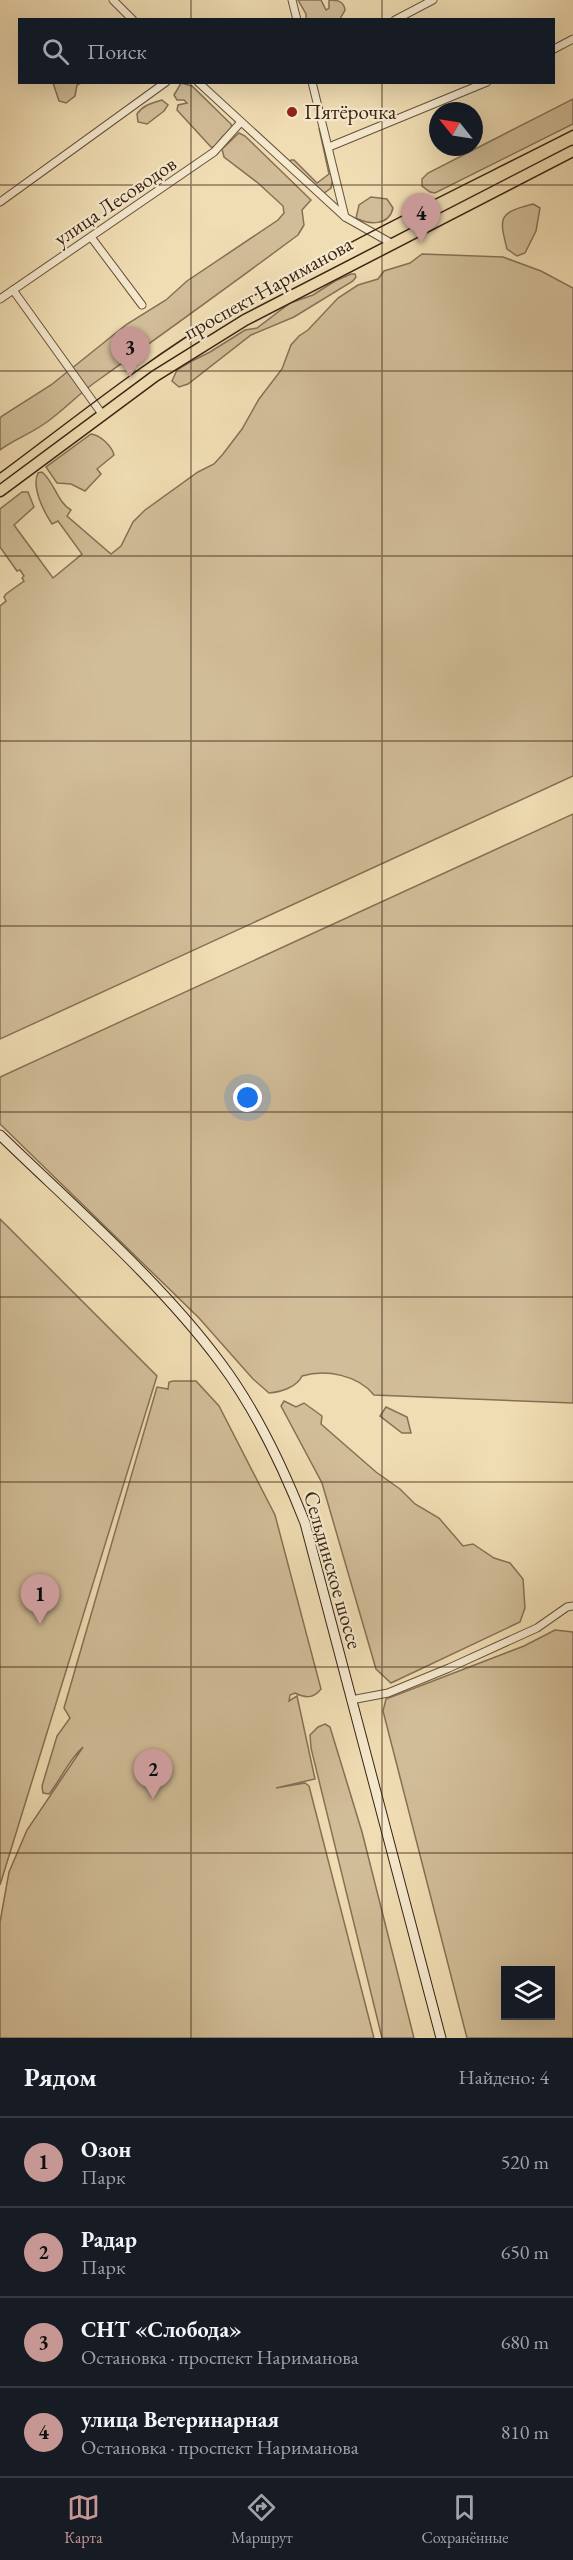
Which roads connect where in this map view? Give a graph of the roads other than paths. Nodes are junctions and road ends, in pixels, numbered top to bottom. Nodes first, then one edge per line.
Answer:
1 (113, 0) edge
2 (292, 0) edge
3 (433, 0) edge
4 (131, 18) edge
5 (296, 18) edge
6 (399, 18) edge
7 (573, 39) edge
8 (555, 48) edge
9 (163, 84) edge
10 (200, 84) edge
11 (313, 84) edge
12 (482, 84) edge
13 (241, 122) junction
14 (329, 147) junction
15 (573, 151) edge
16 (0, 202) edge
17 (345, 217) junction
18 (92, 237) junction
19 (391, 243) junction
20 (13, 290) junction
21 (0, 299) edge
22 (142, 305) dead end
23 (102, 414) junction
24 (0, 491) edge
25 (0, 1136) edge
26 (573, 1600) edge
27 (570, 1607) edge
28 (351, 1700) junction
29 (441, 2038) edge

1 - 4 street
2 - 5 street
3 - 6 street
7 - 8 street
9 - 16 street
10 - 13 street
11 - 14 street
12 - 14 street
13 - 17 street
13 - 18 street, улица Лесоводов
14 - 17 street
15 - 19 main road, проспект Нариманова
17 - 19 street
18 - 20 street, улица Лесоводов
18 - 22 street
19 - 23 main road, проспект Нариманова
20 - 21 street, улица Лесоводов
20 - 23 street
23 - 24 main road, проспект Нариманова
25 - 28 main road, Сельдинское шоссе
26 - 27 street
27 - 28 street
28 - 29 main road, Сельдинское шоссе

